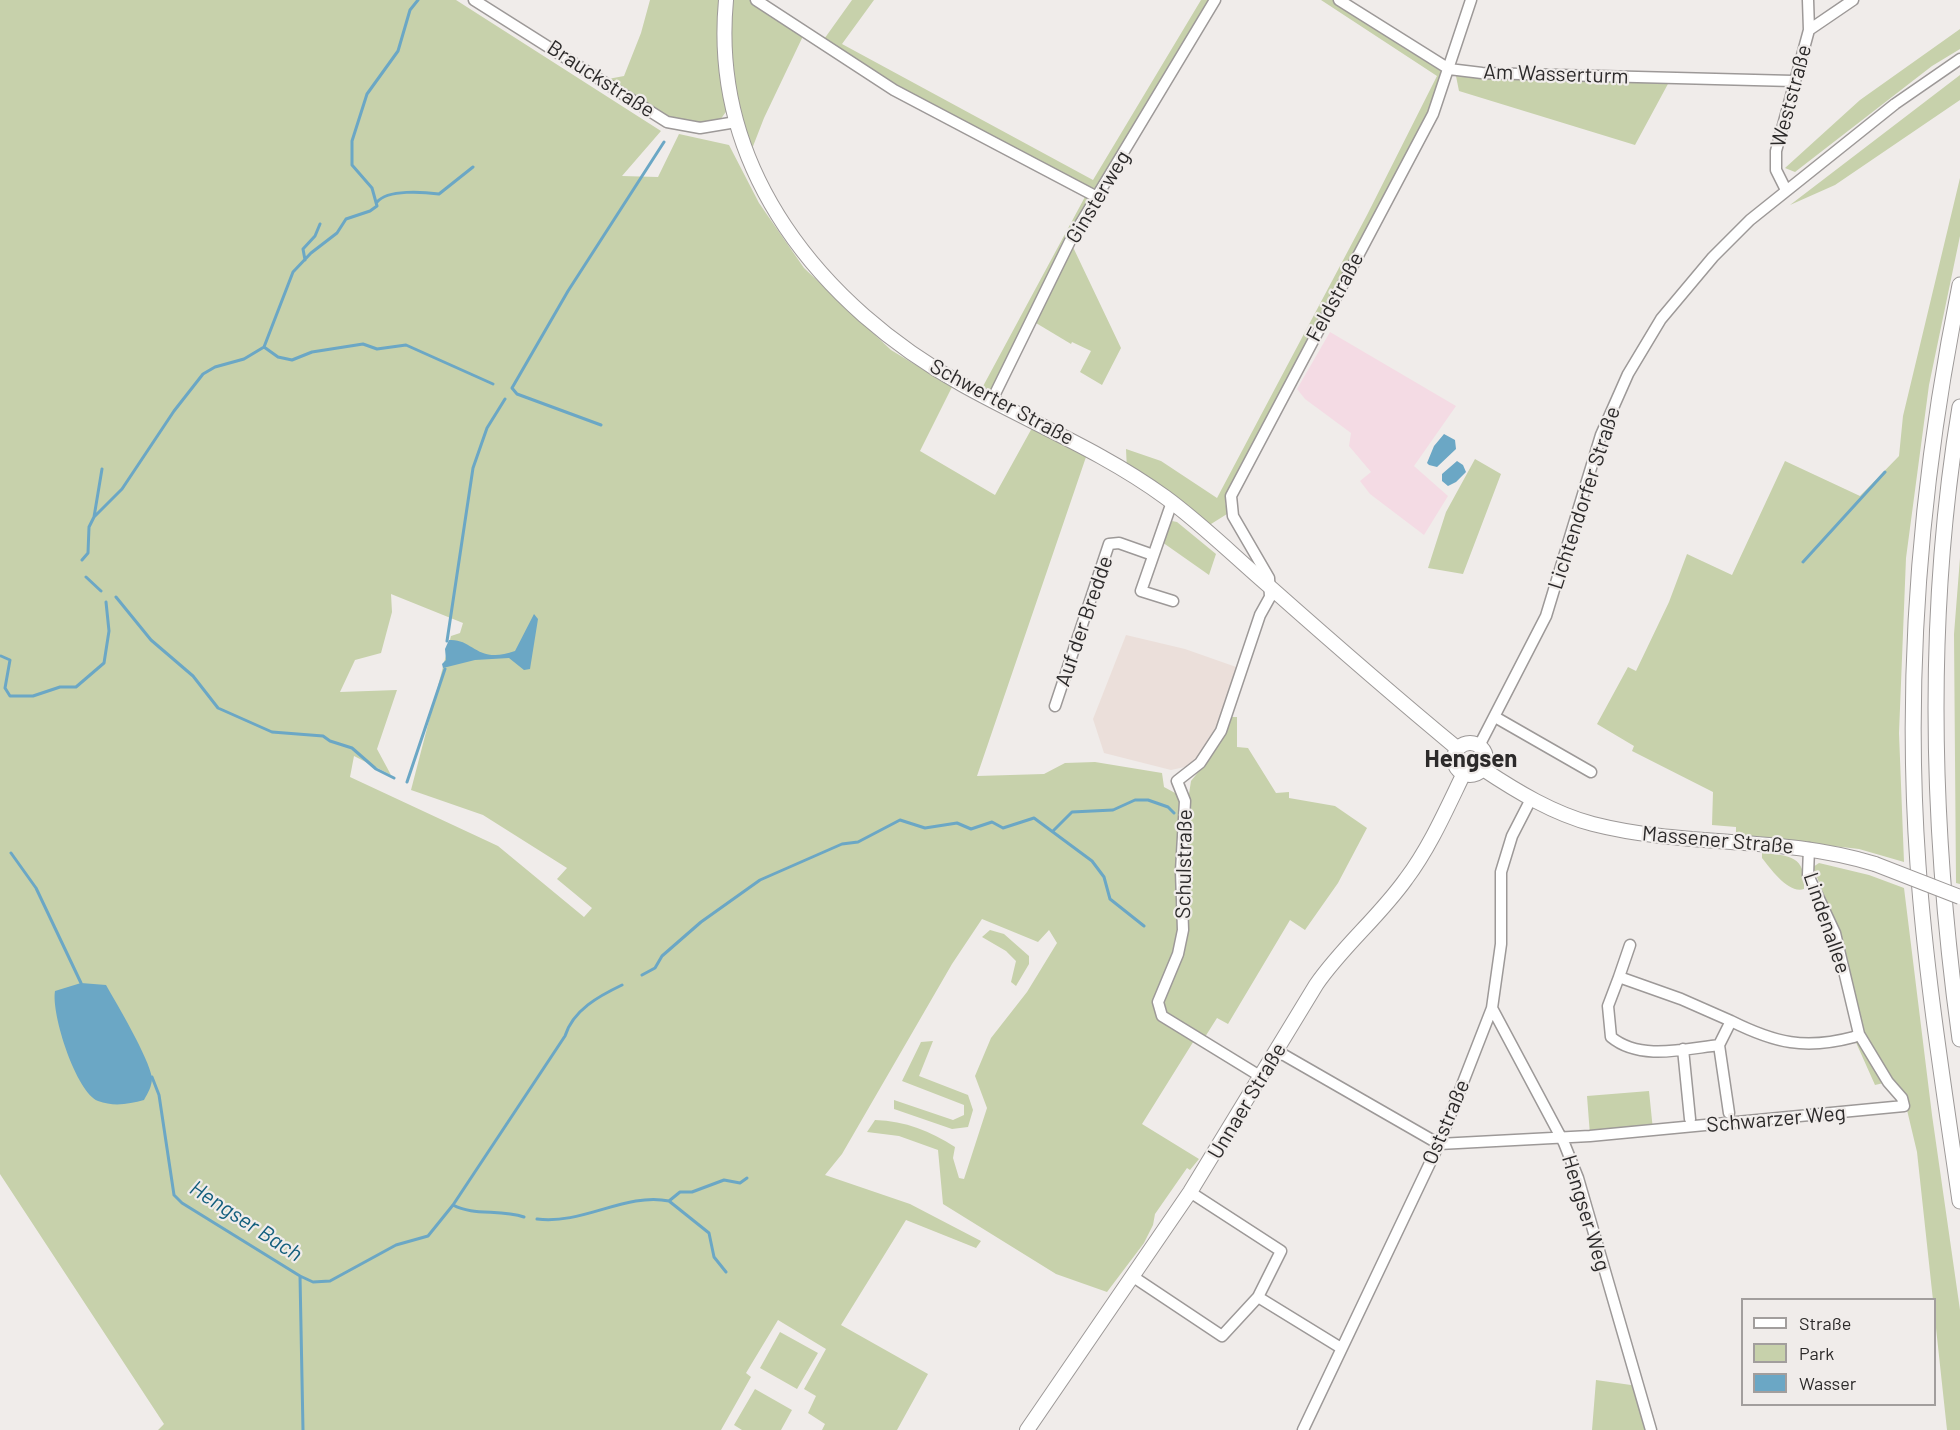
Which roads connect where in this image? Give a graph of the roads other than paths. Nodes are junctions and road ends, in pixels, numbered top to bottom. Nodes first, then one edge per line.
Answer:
1 (474, 0) edge
2 (726, 0) edge
3 (756, 0) edge
4 (1215, 0) edge
5 (1339, 0) edge
6 (1471, 0) edge
7 (1808, 0) edge
8 (1853, 0) edge
9 (1809, 30) junction
10 (1960, 59) edge
11 (1449, 69) junction
12 (1793, 81) junction
13 (736, 122) junction
14 (1786, 190) junction
15 (1097, 197) junction
16 (1960, 285) edge
17 (992, 400) junction
18 (1960, 407) edge
19 (1172, 502) junction
20 (1153, 555) junction
21 (1272, 589) junction
22 (1173, 601) dead end
23 (1055, 706) dead end
24 (1495, 717) junction
25 (1479, 746) junction
26 (1458, 749) junction
27 (1483, 769) junction
28 (1591, 772) dead end
29 (1464, 773) junction
30 (1531, 799) junction
31 (1809, 848) junction
32 (1960, 897) edge
33 (1630, 945) dead end
34 (1619, 977) junction
35 (1492, 1008) junction
36 (1731, 1021) junction
37 (1859, 1034) junction
38 (1960, 1039) edge
39 (1719, 1045) junction
40 (1683, 1049) junction
41 (1276, 1054) junction
42 (1256, 1073) dead end
43 (1729, 1113) dead end
44 (1690, 1119) dead end
45 (1560, 1137) junction
46 (1439, 1144) junction
47 (1190, 1192) junction
48 (1960, 1201) edge
49 (1132, 1276) junction
50 (1258, 1297) junction
51 (1341, 1348) junction
52 (1028, 1430) edge
53 (1303, 1430) edge
54 (1651, 1430) edge

1 - 13 street, Brauckstraße
2 - 13 main road, Schwerter Straße
3 - 15 street
4 - 15 street, Ginsterweg
5 - 11 street, Am Wasserturm
6 - 11 street, Feldstraße
7 - 9 street, Weststraße
8 - 9 street
9 - 12 street, Weststraße
10 - 14 street, Lichtendorfer Straße
11 - 12 street, Am Wasserturm
11 - 21 street, Feldstraße
12 - 14 street, Weststraße
13 - 17 main road, Schwerter Straße
14 - 24 street, Lichtendorfer Straße
15 - 17 street, Ginsterweg
16 - 48 highway
17 - 19 main road, Schwerter Straße
18 - 38 highway
19 - 20 street
19 - 21 main road, Schwerter Straße
20 - 22 street
20 - 23 street, Auf der Bredde
21 - 26 main road, Schwerter Straße
21 - 42 street, Schulstraße
24 - 25 street, Lichtendorfer Straße
24 - 28 street
25 - 26 main road
25 - 27 main road
26 - 29 main road
27 - 29 main road
27 - 30 main road, Massener Straße
29 - 41 main road, Unnaer Straße
30 - 31 main road, Massener Straße
30 - 35 street, Oststraße
31 - 32 main road, Massener Straße, bridge
31 - 37 street, Lindenallee
33 - 34 street
34 - 36 street
34 - 40 street
35 - 45 street, Hengser Weg
35 - 46 street, Oststraße
36 - 37 street
36 - 39 street
37 - 45 street, Schwarzer Weg
39 - 40 street
39 - 43 street
40 - 44 street
41 - 46 street
41 - 47 main road, Unnaer Straße
45 - 46 street
45 - 54 street, Hengser Weg
46 - 51 street, Oststraße
47 - 49 main road, Unnaer Straße
47 - 50 street
49 - 50 street
49 - 52 main road, Unnaer Straße
50 - 51 street
51 - 53 street, Oststraße

